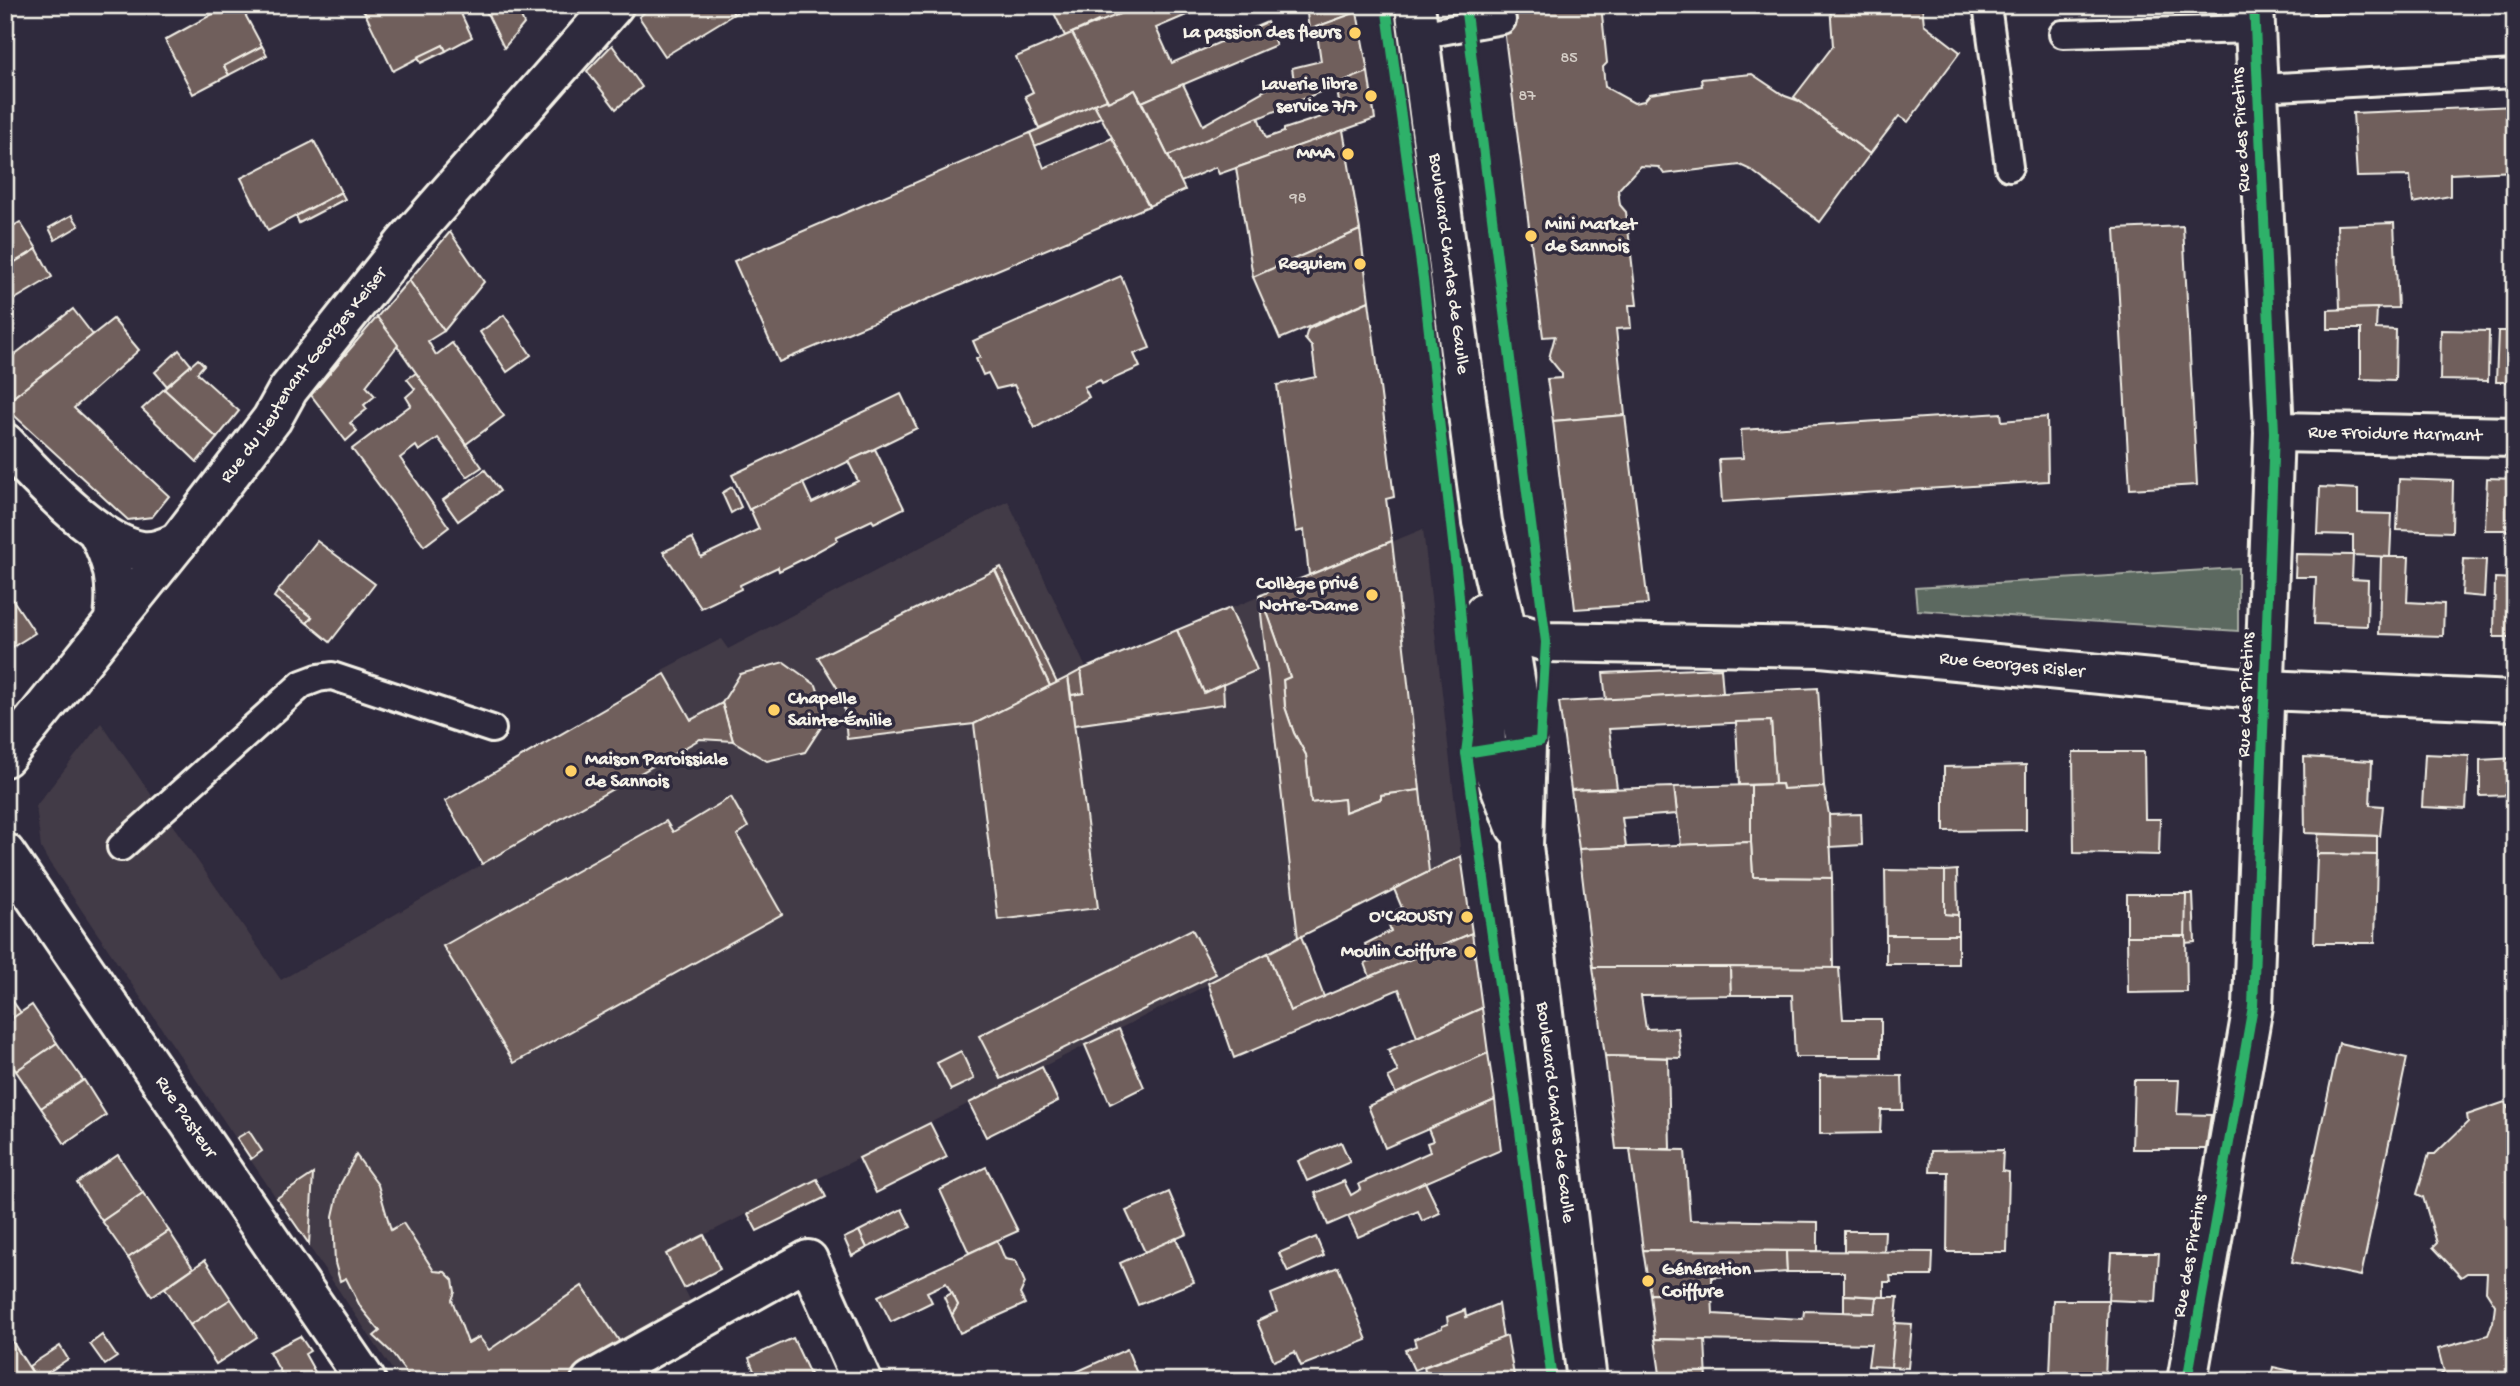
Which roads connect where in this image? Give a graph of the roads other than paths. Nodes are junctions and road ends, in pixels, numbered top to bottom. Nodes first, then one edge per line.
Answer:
1 (614, 5) edge
2 (1987, 5) edge
3 (2255, 17) edge
4 (1417, 20) edge
5 (1502, 20) dead end
6 (2063, 34) dead end
7 (2515, 74) edge
8 (2258, 88) junction
9 (2009, 167) dead end
10 (2274, 432) junction
11 (2515, 437) edge
12 (5, 443) edge
13 (1482, 522) junction
14 (98, 532) junction
15 (178, 542) junction
16 (114, 620) junction
17 (1508, 637) junction
18 (2265, 690) junction
19 (2515, 701) edge
20 (492, 729) dead end
21 (5, 757) edge
22 (1523, 846) junction
23 (121, 847) dead end
24 (5, 853) edge
25 (366, 1381) edge
26 (591, 1381) edge
27 (862, 1381) edge
28 (1587, 1381) edge
29 (2187, 1381) edge

1 - 15 street, Rue du Lieutenant Georges Keiser
2 - 9 lane
3 - 6 lane
3 - 8 street, Rue des Piretins
4 - 5 lane
4 - 13 street, Boulevard Charles de Gaulle
7 - 8 lane
8 - 10 street, Rue des Piretins
10 - 11 street, Rue Froidure Harmant
10 - 18 street, Rue des Piretins
12 - 14 street
13 - 17 street, Boulevard Charles de Gaulle
13 - 22 street, Boulevard Charles de Gaulle
14 - 15 street
14 - 16 street
15 - 16 street, Rue du Lieutenant Georges Keiser
16 - 21 street, Rue du Lieutenant Georges Keiser
17 - 18 street, Rue Georges Risler
17 - 22 street, Boulevard Charles de Gaulle
18 - 19 street, Rue Georges Risler
18 - 29 street, Rue des Piretins
20 - 23 lane
22 - 28 street, Boulevard Charles de Gaulle
24 - 25 street, Rue Pasteur
26 - 27 street

